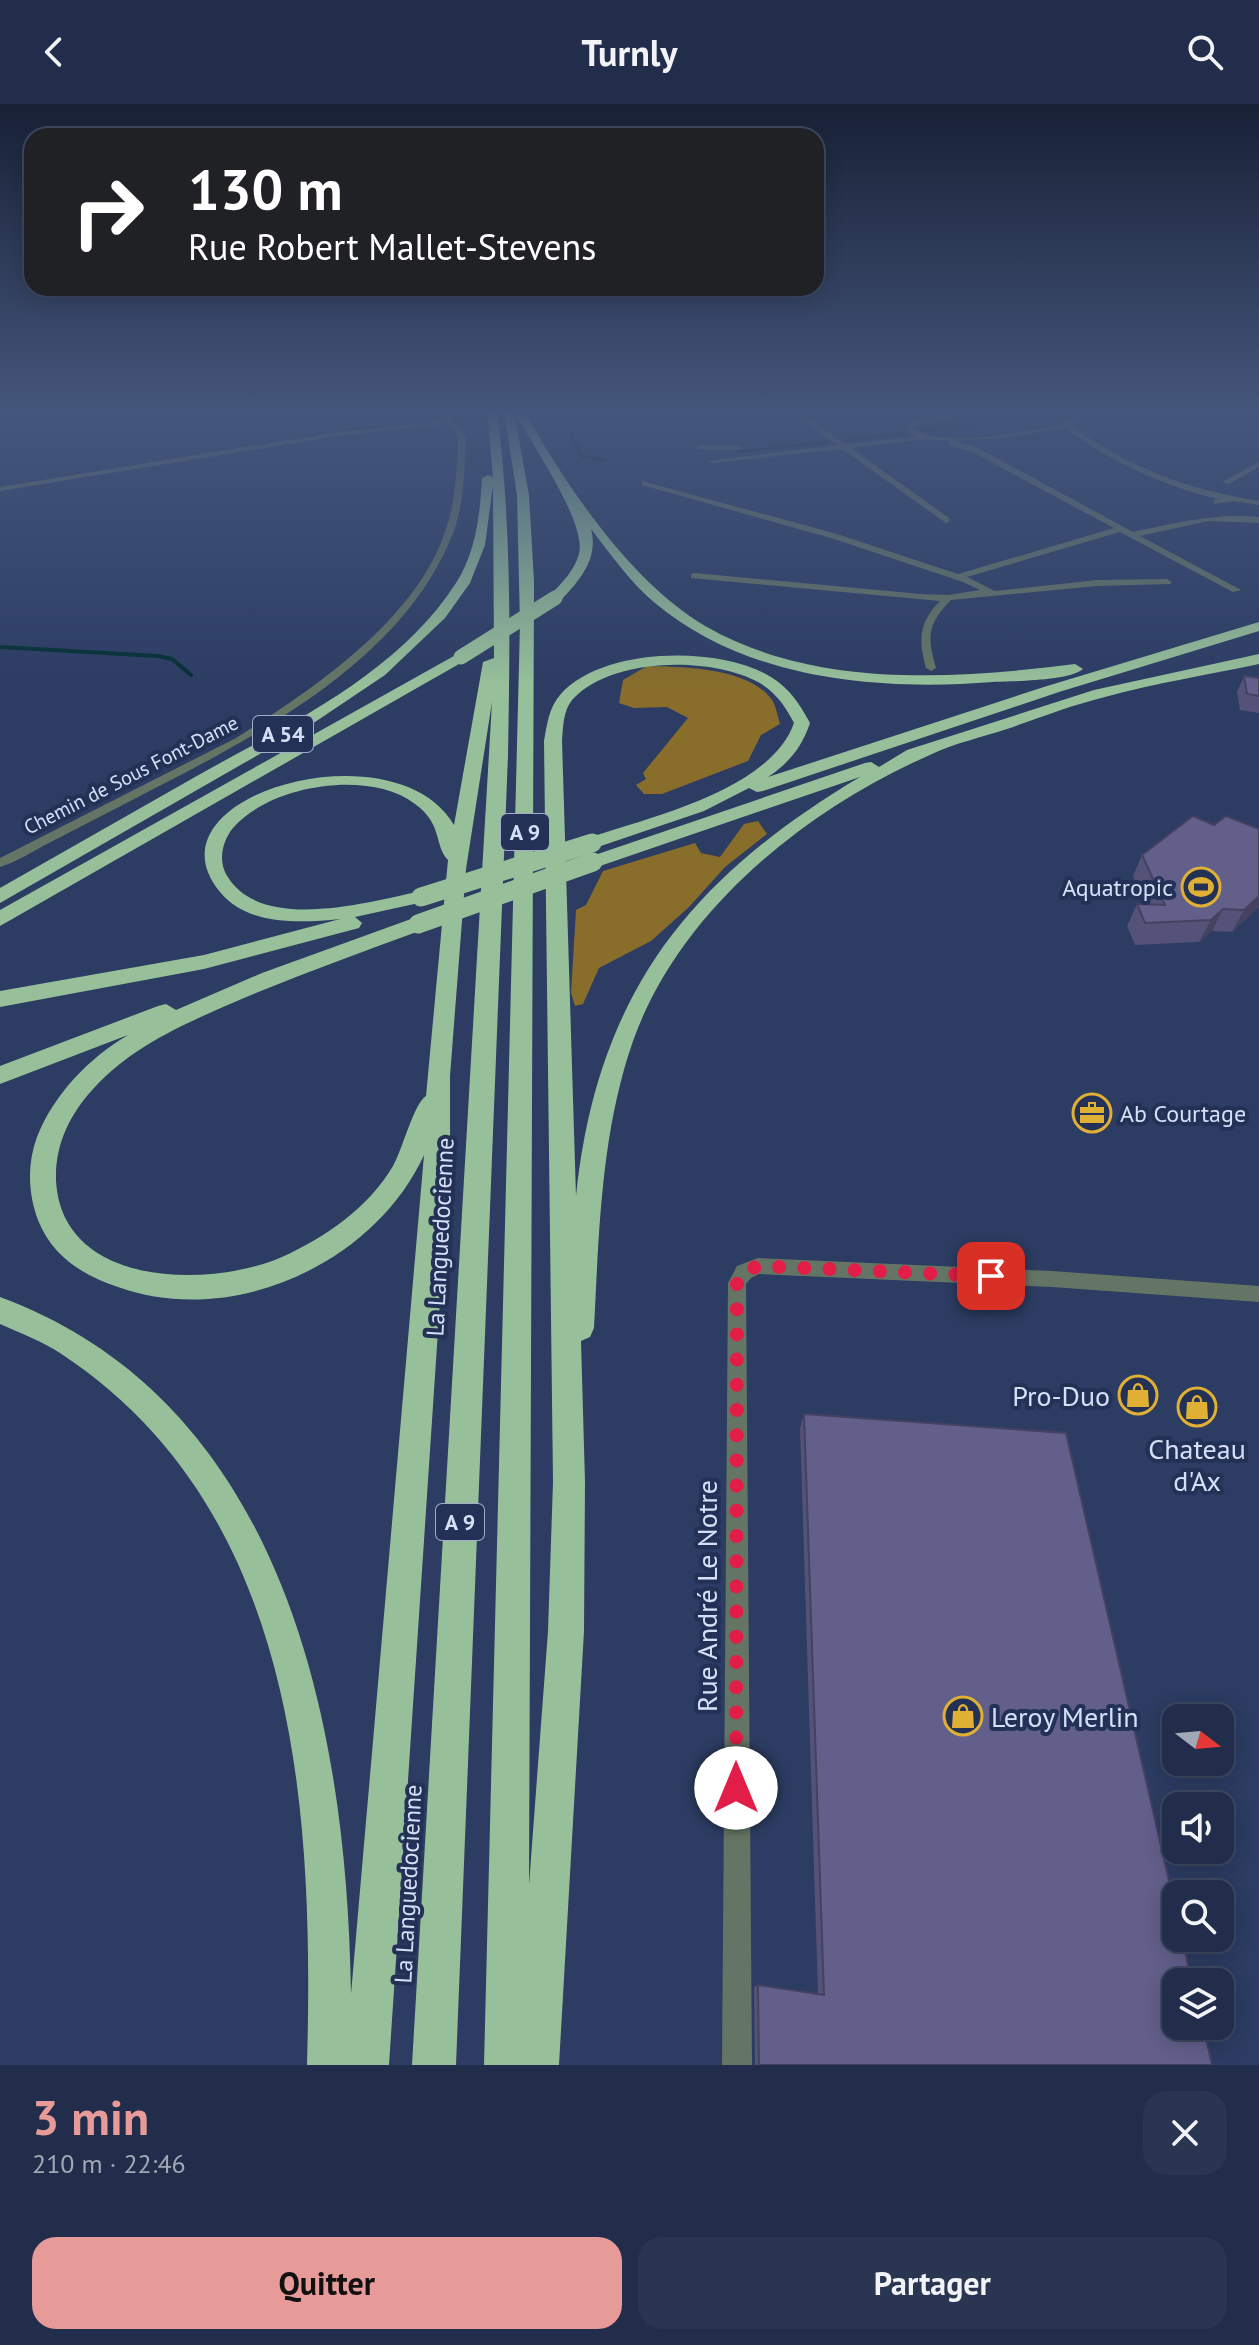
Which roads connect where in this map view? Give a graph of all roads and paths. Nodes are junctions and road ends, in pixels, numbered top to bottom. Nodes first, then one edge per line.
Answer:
1 (457, 504) edge
2 (486, 504) edge
3 (500, 504) edge
4 (520, 504) edge
5 (574, 504) edge
6 (576, 504) edge
7 (718, 504) edge
8 (923, 504) edge
9 (1074, 504) edge
10 (1209, 504) edge
11 (1221, 504) edge
12 (1216, 508) junction
13 (1208, 519) junction
14 (1240, 519) junction
15 (946, 520) dead end
16 (1259, 520) edge
17 (1121, 529) junction
18 (1132, 535) junction
19 (694, 576) dead end
20 (959, 577) junction
21 (1167, 582) dead end
22 (1236, 590) dead end
23 (988, 592) junction
24 (948, 598) junction
25 (503, 607) junction
26 (1259, 626) edge
27 (1158, 657) junction
28 (1259, 659) edge
29 (931, 668) dead end
30 (926, 750) junction
31 (698, 807) junction
32 (592, 852) junction
33 (0, 863) edge
34 (456, 869) junction
35 (0, 897) edge
36 (421, 897) junction
37 (0, 919) edge
38 (284, 973) junction
39 (0, 999) edge
40 (0, 1075) edge
41 (438, 1076) junction
42 (1259, 1294) edge
43 (0, 1310) edge
44 (569, 1482) junction
45 (329, 2065) edge
46 (367, 2065) edge
47 (434, 2065) edge
48 (506, 2065) edge
49 (537, 2065) edge
50 (737, 2065) edge

1 - 33 street, Chemin de Sous Font-Dame
2 - 35 highway, A 54
3 - 25 highway, La Languedocienne / A 9
4 - 48 highway, A 9
5 - 37 highway, A 54, bridge
6 - 27 highway
7 - 20 street
8 - 15 street
9 - 17 street
10 - 12 street
11 - 12 street
12 - 13 street
12 - 14 street
13 - 14 street
13 - 18 street
14 - 16 street
17 - 18 street
17 - 20 street
18 - 22 street
19 - 24 street
20 - 23 street
21 - 23 street
23 - 24 street
24 - 29 street
25 - 34 highway
25 - 47 highway, La Languedocienne / A 9
26 - 27 highway
27 - 31 highway
28 - 30 highway
30 - 32 highway
30 - 44 highway
31 - 32 highway
31 - 44 highway
32 - 36 highway, bridge
32 - 38 highway, bridge
34 - 36 highway
34 - 41 highway
36 - 39 highway
38 - 40 highway
38 - 41 highway
41 - 46 highway
42 - 50 street, Rue André Le Notre
43 - 45 highway
44 - 49 highway

